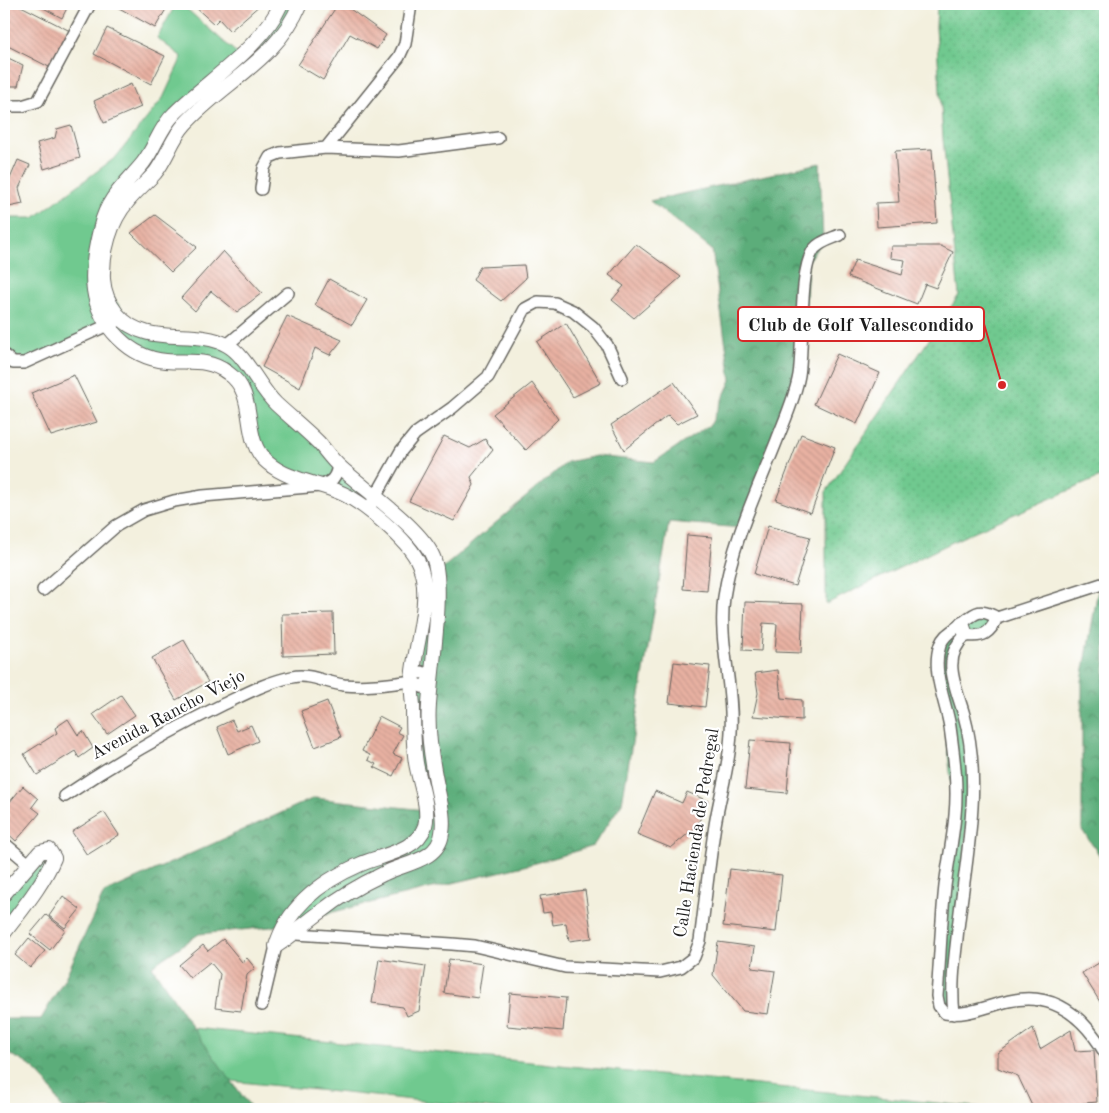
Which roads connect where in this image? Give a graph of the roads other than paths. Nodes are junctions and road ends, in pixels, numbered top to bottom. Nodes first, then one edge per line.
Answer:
1 (90, 4) edge
2 (281, 4) edge
3 (300, 4) edge
4 (412, 4) edge
5 (201, 100) junction
6 (4, 106) edge
7 (498, 138) dead end
8 (326, 148) junction
9 (261, 189) dead end
10 (840, 235) dead end
11 (288, 293) dead end
12 (115, 322) junction
13 (227, 345) junction
14 (4, 355) edge
15 (622, 378) dead end
16 (338, 465) junction
17 (320, 486) junction
18 (372, 503) junction
19 (1105, 583) edge
20 (43, 590) dead end
21 (997, 618) junction
22 (964, 630) junction
23 (431, 678) junction
24 (412, 681) junction
25 (65, 796) dead end
26 (4, 843) edge
27 (29, 864) junction
28 (4, 894) edge
29 (281, 928) junction
30 (4, 933) edge
31 (296, 934) junction
32 (276, 946) junction
33 (262, 1005) dead end
34 (954, 1014) junction
35 (1105, 1053) edge

1 - 6 street
2 - 5 street
3 - 5 street
4 - 8 street
5 - 12 street
5 - 12 street
7 - 8 street
8 - 9 street
10 - 31 street, Calle Hacienda de Pedregal
11 - 13 street
12 - 13 street
12 - 14 street
12 - 17 street
13 - 16 street
15 - 18 street
16 - 17 street
16 - 18 street
17 - 18 street
17 - 20 street
18 - 23 street
18 - 24 street
19 - 21 street
21 - 22 street
21 - 22 street
22 - 34 street
22 - 34 street
23 - 24 street, Avenida Rancho Viejo
23 - 31 street
24 - 25 street, Avenida Rancho Viejo
24 - 29 street
26 - 27 street
27 - 28 street
27 - 30 street
29 - 31 street, Calle Hacienda de Pedregal
29 - 32 street
31 - 32 street
32 - 33 street
34 - 35 street

